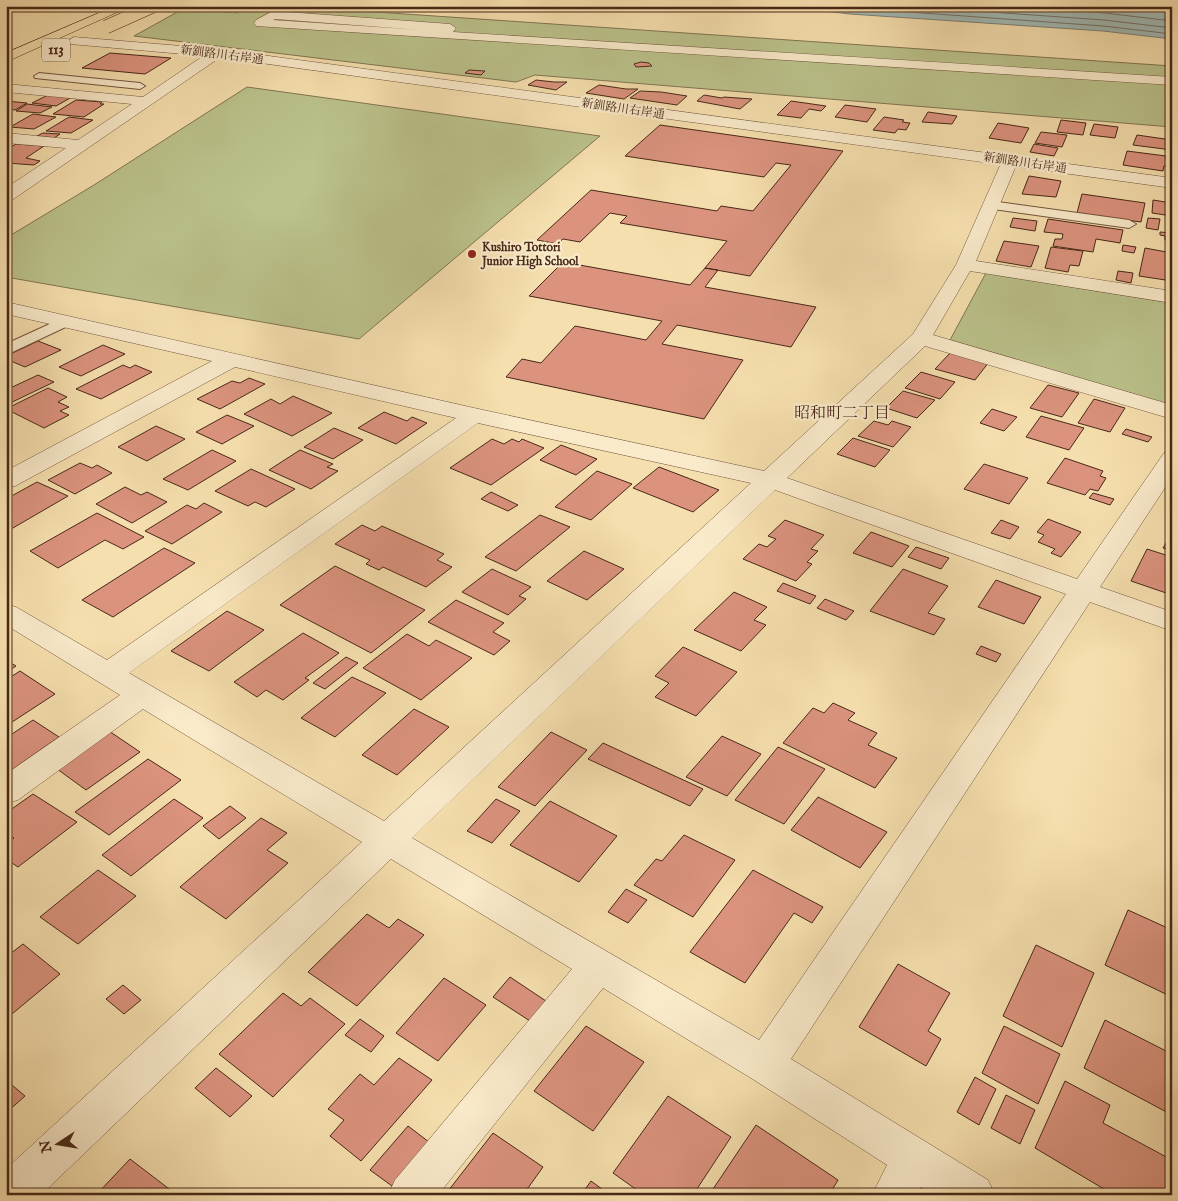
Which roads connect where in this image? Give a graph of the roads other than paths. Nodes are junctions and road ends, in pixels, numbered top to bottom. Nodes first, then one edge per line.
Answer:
1 (22, 6) edge
2 (125, 6) edge
3 (153, 6) edge
4 (46, 8) dead end
5 (273, 15) road end
6 (22, 37) dead end
7 (48, 39) junction
8 (74, 41) junction
9 (217, 53) junction
10 (45, 55) dead end
11 (6, 58) edge
12 (30, 62) dead end
13 (6, 72) edge
14 (39, 76) dead end
15 (92, 81) junction
16 (1172, 81) edge
17 (140, 86) dead end
18 (6, 88) edge
19 (68, 94) junction
20 (145, 101) junction
21 (6, 138) edge
22 (79, 145) junction
23 (1010, 161) junction
24 (1172, 183) edge
25 (6, 196) edge
26 (991, 206) junction
27 (1129, 224) dead end
28 (965, 265) junction
29 (1172, 297) edge
30 (6, 308) edge
31 (65, 322) junction
32 (920, 338) junction
33 (6, 350) edge
34 (232, 360) junction
35 (1172, 412) edge
36 (474, 415) junction
37 (1172, 458) edge
38 (770, 480) junction
39 (6, 481) edge
40 (1083, 590) junction
41 (6, 613) edge
42 (1172, 622) edge
43 (107, 674) junction
44 (141, 695) junction
45 (6, 791) edge
46 (386, 841) junction
47 (598, 966) junction
48 (765, 1065) junction
49 (913, 1157) junction
50 (10, 1195) edge
51 (410, 1195) edge
52 (894, 1195) edge
53 (973, 1195) edge

1 - 4 lane
2 - 7 main road, 113
3 - 8 main road, 113, bridge
5 - 16 street
6 - 7 main road, 113
7 - 8 main road, 113
7 - 11 main road, 113
8 - 9 street, 新釧路川右岸通
8 - 10 main road, 113
9 - 20 street
9 - 23 street, 新釧路川右岸通
12 - 13 main road, 113
14 - 15 lane
15 - 17 lane
15 - 19 lane
18 - 19 street
19 - 20 street
20 - 22 street
21 - 22 street
22 - 25 street
23 - 24 street, 新釧路川右岸通
23 - 26 street
26 - 27 lane
26 - 28 street
28 - 29 street
28 - 32 street
30 - 31 street
31 - 33 lane
31 - 34 street
32 - 35 street
32 - 38 street
34 - 36 street
34 - 39 street
36 - 38 street
36 - 43 street
37 - 40 street
38 - 40 street
38 - 46 street
40 - 42 street
40 - 48 street
41 - 43 street
43 - 44 street
44 - 45 street
44 - 46 street
46 - 47 street
46 - 50 street
47 - 48 street
47 - 51 street
48 - 49 street
49 - 52 street
49 - 53 street

